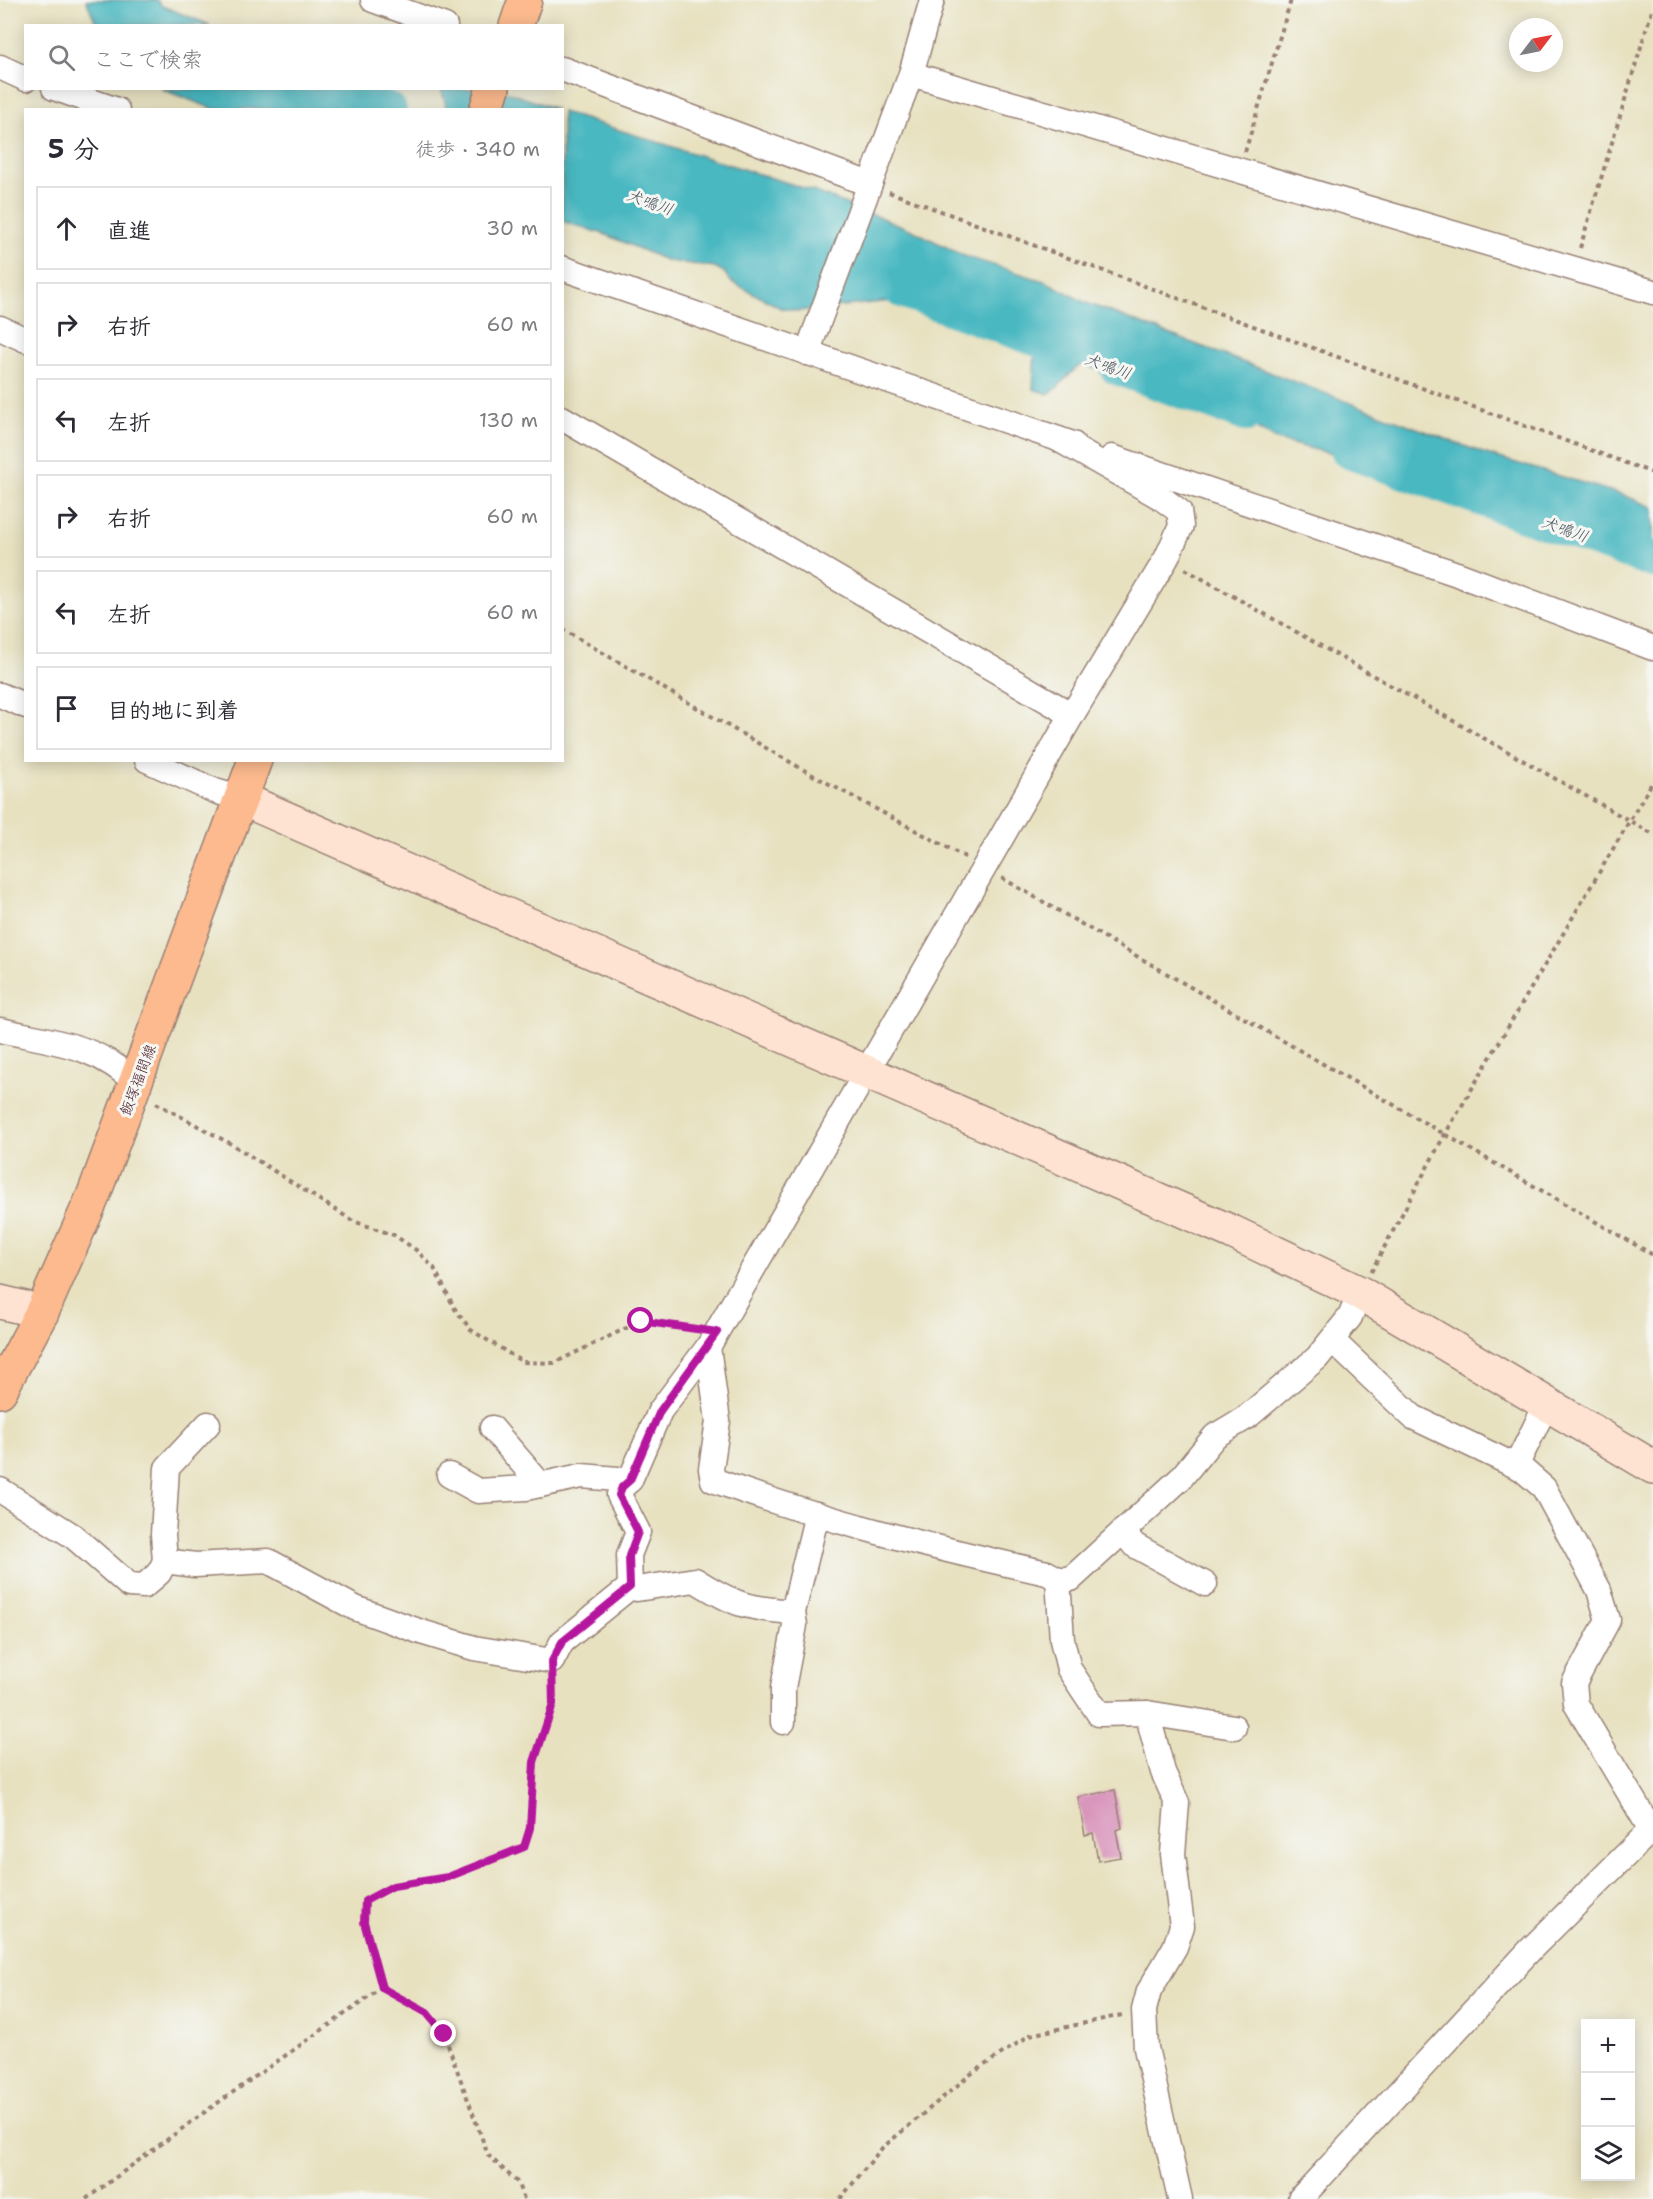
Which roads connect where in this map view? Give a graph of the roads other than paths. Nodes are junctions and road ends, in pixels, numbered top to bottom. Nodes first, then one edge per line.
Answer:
1 (374, 0) edge
2 (525, 0) edge
3 (932, 0) edge
4 (440, 24) edge
5 (517, 24) edge
6 (0, 68) edge
7 (564, 70) edge
8 (0, 72) edge
9 (911, 74) junction
10 (24, 78) edge
11 (24, 78) edge
12 (47, 90) edge
13 (60, 90) edge
14 (493, 90) edge
15 (77, 108) edge
16 (111, 108) edge
17 (487, 108) edge
18 (869, 184) junction
19 (564, 269) edge
20 (1653, 292) edge
21 (0, 328) edge
22 (24, 339) edge
23 (807, 353) junction
24 (564, 419) edge
25 (1058, 439) junction
26 (1653, 648) edge
27 (0, 695) edge
28 (24, 705) edge
29 (1072, 715) junction
30 (152, 762) edge
31 (254, 762) edge
32 (242, 799) junction
33 (0, 1030) edge
34 (865, 1073) junction
35 (137, 1084) junction
36 (1360, 1293) junction
37 (0, 1302) edge
38 (42, 1312) junction
39 (712, 1340) junction
40 (1332, 1340) junction
41 (0, 1391) edge
42 (1547, 1404) junction
43 (208, 1424) dead end
44 (492, 1428) dead end
45 (1516, 1466) junction
46 (1653, 1467) edge
47 (449, 1475) dead end
48 (630, 1480) junction
49 (541, 1485) junction
50 (0, 1490) edge
51 (817, 1514) junction
52 (1123, 1531) junction
53 (165, 1561) junction
54 (1058, 1579) junction
55 (1205, 1584) dead end
56 (630, 1587) junction
57 (793, 1612) junction
58 (1147, 1713) junction
59 (783, 1722) dead end
60 (1234, 1727) dead end
61 (1652, 1830) edge
62 (1180, 2199) edge
63 (1300, 2199) edge

1 - 4 street
2 - 5 main road
3 - 9 street
6 - 10 street
7 - 18 street
8 - 11 street
9 - 18 street
9 - 20 street
12 - 15 street
13 - 16 street
14 - 17 main road
18 - 23 street
19 - 23 street
21 - 22 street
23 - 25 street
24 - 29 street
25 - 26 street
25 - 29 street
27 - 28 street
29 - 34 street
30 - 32 street
31 - 32 main road, 飯塚福間線
32 - 34 street
32 - 35 main road, 飯塚福間線
33 - 35 street
34 - 36 street
34 - 39 street
35 - 38 main road, 飯塚福間線
36 - 40 street
36 - 42 street
37 - 38 street
38 - 41 main road, 飯塚福間線
39 - 48 street
39 - 51 street
40 - 45 street
40 - 52 street
42 - 45 street
42 - 46 street
43 - 53 street
44 - 49 street
45 - 61 street
47 - 49 street
48 - 49 street
48 - 56 street
50 - 53 street
51 - 54 street
51 - 57 street
52 - 54 street
52 - 55 street
53 - 56 street
54 - 58 street
56 - 57 street
57 - 59 street
58 - 60 street
58 - 62 street
61 - 63 street

